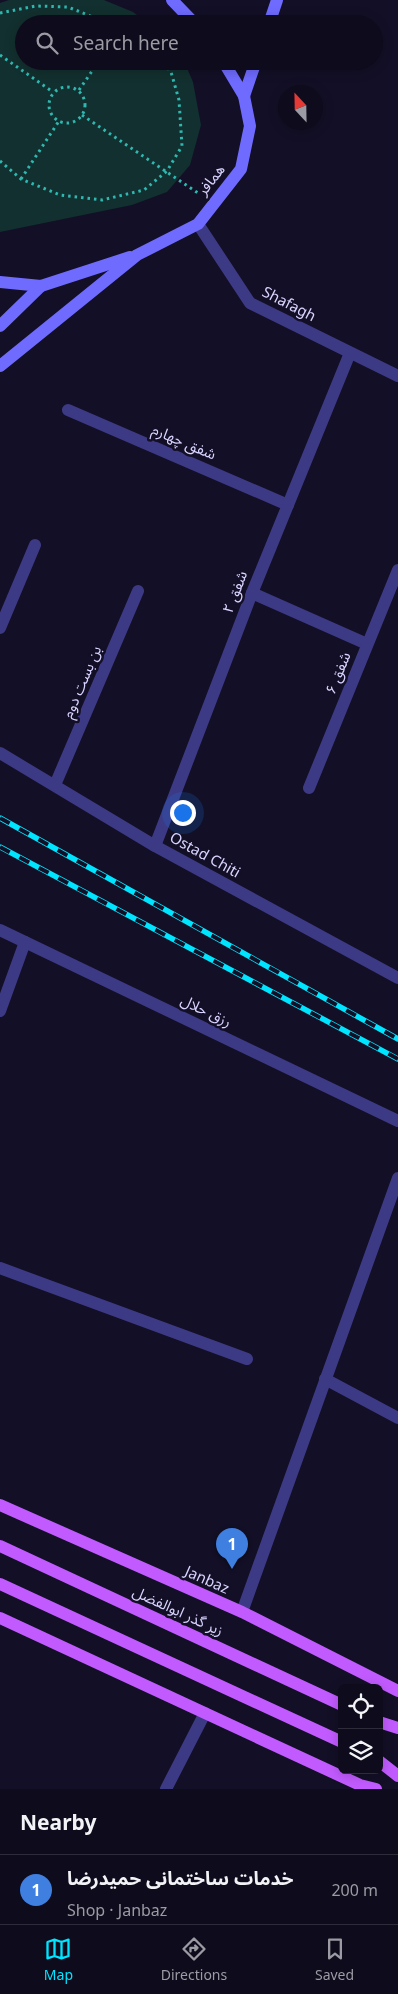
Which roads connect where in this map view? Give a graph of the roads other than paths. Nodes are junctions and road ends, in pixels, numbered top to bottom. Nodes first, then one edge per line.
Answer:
1 (172, 0) edge
2 (277, 0) edge
3 (186, 15) edge
4 (272, 15) edge
5 (228, 70) edge
6 (253, 70) edge
7 (244, 96) junction
8 (198, 224) junction
9 (137, 255) junction
10 (0, 282) edge
11 (41, 286) junction
12 (0, 326) edge
13 (350, 352) junction
14 (0, 366) edge
15 (398, 376) edge
16 (68, 410) dead end
17 (288, 505) junction
18 (35, 545) dead end
19 (398, 570) edge
20 (138, 591) dead end
21 (252, 593) junction
22 (0, 628) edge
23 (366, 644) junction
24 (0, 753) edge
25 (55, 785) junction
26 (309, 788) dead end
27 (155, 846) junction
28 (0, 930) edge
29 (24, 942) junction
30 (398, 978) edge
31 (0, 1010) edge
32 (398, 1121) edge
33 (398, 1178) edge
34 (0, 1268) edge
35 (247, 1359) dead end
36 (325, 1379) junction
37 (398, 1418) edge
38 (0, 1505) edge
39 (0, 1546) edge
40 (0, 1584) edge
41 (242, 1612) junction
42 (0, 1618) edge
43 (398, 1691) edge
44 (338, 1703) edge
45 (205, 1713) junction
46 (383, 1723) edge
47 (398, 1728) edge
48 (338, 1740) edge
49 (383, 1765) edge
50 (398, 1776) edge
51 (166, 1789) edge
52 (376, 1789) edge

1 - 3 main road
2 - 4 main road
5 - 7 main road, همافر
6 - 7 main road
7 - 8 main road, همافر
8 - 9 main road, همافر
8 - 13 street, Shafagh
9 - 11 main road
9 - 14 main road
10 - 11 main road
11 - 12 main road
13 - 15 street, Shafagh
13 - 17 street, شفق ۲
16 - 17 street, شفق چهارم
17 - 21 street, شفق ۲
18 - 22 street
19 - 23 street, شفق ۶
20 - 25 street, بن بست دوم
21 - 23 street
21 - 27 street, شفق ۲
23 - 26 street, شفق ۶
24 - 25 street, Ostad Chiti
25 - 27 street, Ostad Chiti
27 - 30 street, Ostad Chiti
28 - 29 street, رزق حلال
29 - 31 street
29 - 32 street, رزق حلال
33 - 36 street
34 - 35 street
36 - 37 street
36 - 41 street
38 - 41 main road, Janbaz
39 - 44 main road, زیر گذر ابوالفضل
40 - 48 main road
41 - 43 main road, Janbaz
42 - 45 main road
45 - 51 street
45 - 52 main road
46 - 47 main road
49 - 50 main road

